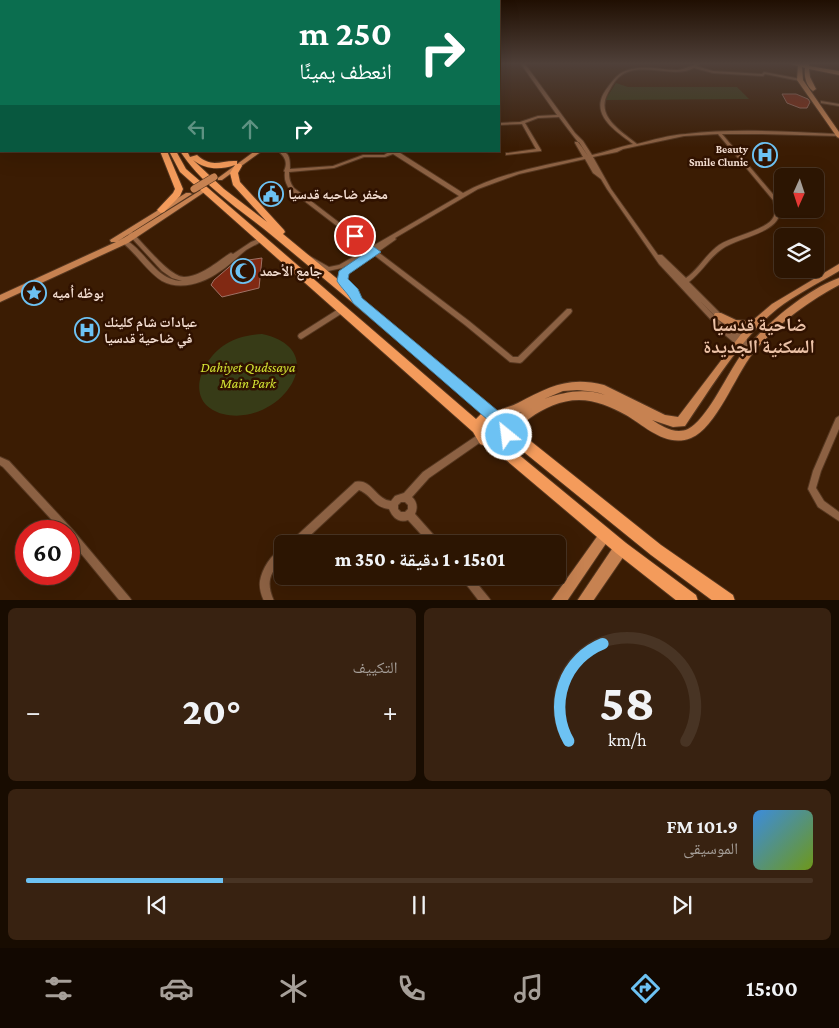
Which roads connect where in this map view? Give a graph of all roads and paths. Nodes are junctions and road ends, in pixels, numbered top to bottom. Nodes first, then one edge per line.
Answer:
1 (543, 92) edge
2 (607, 92) edge
3 (811, 92) edge
4 (815, 92) edge
5 (822, 104) junction
6 (839, 105) edge
7 (560, 116) junction
8 (523, 122) junction
9 (500, 124) edge
10 (825, 131) joint
11 (838, 132) edge
12 (719, 133) junction
13 (797, 133) junction
14 (636, 144) junction
15 (162, 152) edge
16 (173, 152) edge
17 (183, 152) edge
18 (190, 152) edge
19 (250, 152) edge
20 (257, 152) edge
21 (281, 152) edge
22 (395, 152) edge
23 (508, 154) dead end
24 (588, 156) junction
25 (236, 164) junction
26 (554, 165) joint
27 (286, 171) junction
28 (198, 191) junction
29 (462, 195) junction
30 (161, 210) junction
31 (255, 232) junction
32 (131, 234) junction
33 (397, 235) joint
34 (122, 239) junction
35 (263, 239) junction
36 (286, 242) junction
37 (373, 250) junction
38 (302, 255) junction
39 (151, 261) junction
40 (839, 268) edge
41 (343, 269) junction
42 (839, 281) edge
43 (683, 283) junction
44 (0, 293) edge
45 (0, 299) edge
46 (358, 300) junction
47 (342, 310) junction
48 (569, 311) dead end
49 (718, 315) junction
50 (756, 323) junction
51 (301, 336) dead end
52 (741, 341) junction
53 (752, 349) junction
54 (514, 410) junction
55 (494, 416) junction
56 (522, 418) junction
57 (839, 420) edge
58 (676, 424) junction
59 (508, 429) junction
60 (485, 436) junction
61 (680, 436) junction
62 (0, 462) edge
63 (406, 497) junction
64 (393, 505) junction
65 (409, 514) junction
66 (839, 517) edge
67 (57, 520) edge
68 (304, 535) edge
69 (428, 535) edge
70 (605, 535) junction
71 (80, 546) edge
72 (621, 548) junction
73 (274, 563) edge
74 (473, 585) edge
75 (127, 600) edge
76 (269, 600) edge
77 (486, 600) edge
78 (558, 600) edge
79 (584, 600) edge
80 (690, 600) edge
81 (727, 600) edge

1 - 7 street
2 - 14 street
3 - 5 main road
4 - 5 main road
5 - 6 street
5 - 11 main road
7 - 8 street
7 - 24 street
8 - 9 street
8 - 23 street
10 - 11 main road
10 - 13 street
11 - 13 street
12 - 13 street
12 - 14 street
12 - 43 street
14 - 24 street
15 - 30 main road
16 - 31 main road
17 - 36 main road
18 - 25 main road
19 - 25 main road
20 - 25 main road
21 - 27 street
22 - 27 street
22 - 29 street
24 - 26 street
24 - 43 street
25 - 28 main road
25 - 36 main road
26 - 29 street
27 - 37 street
28 - 30 main road
28 - 32 main road
29 - 33 street
30 - 32 main road
31 - 35 main road
31 - 39 street
32 - 34 main road
32 - 39 street
33 - 37 street
34 - 39 street
34 - 44 main road
34 - 45 main road
35 - 39 street
35 - 47 main road
36 - 38 main road
37 - 41 street
37 - 48 street
38 - 41 street
38 - 46 main road
40 - 50 main road
41 - 46 street
42 - 53 main road
43 - 49 street
43 - 52 street
46 - 55 main road
47 - 51 street
47 - 60 main road
49 - 50 main road
49 - 52 street
50 - 52 main road
52 - 53 street
52 - 58 main road
53 - 61 main road
54 - 55 main road
54 - 56 main road
54 - 58 main road
55 - 59 main road
55 - 60 main road
56 - 59 main road
56 - 61 main road
57 - 66 street
58 - 61 main road
59 - 60 main road
59 - 81 main road
60 - 63 street
60 - 70 main road
62 - 67 street
63 - 64 street
63 - 65 street
64 - 65 street
64 - 68 street
65 - 69 street
70 - 72 main road
70 - 78 main road
71 - 75 street
72 - 79 main road
72 - 80 main road
73 - 76 street
74 - 77 street

